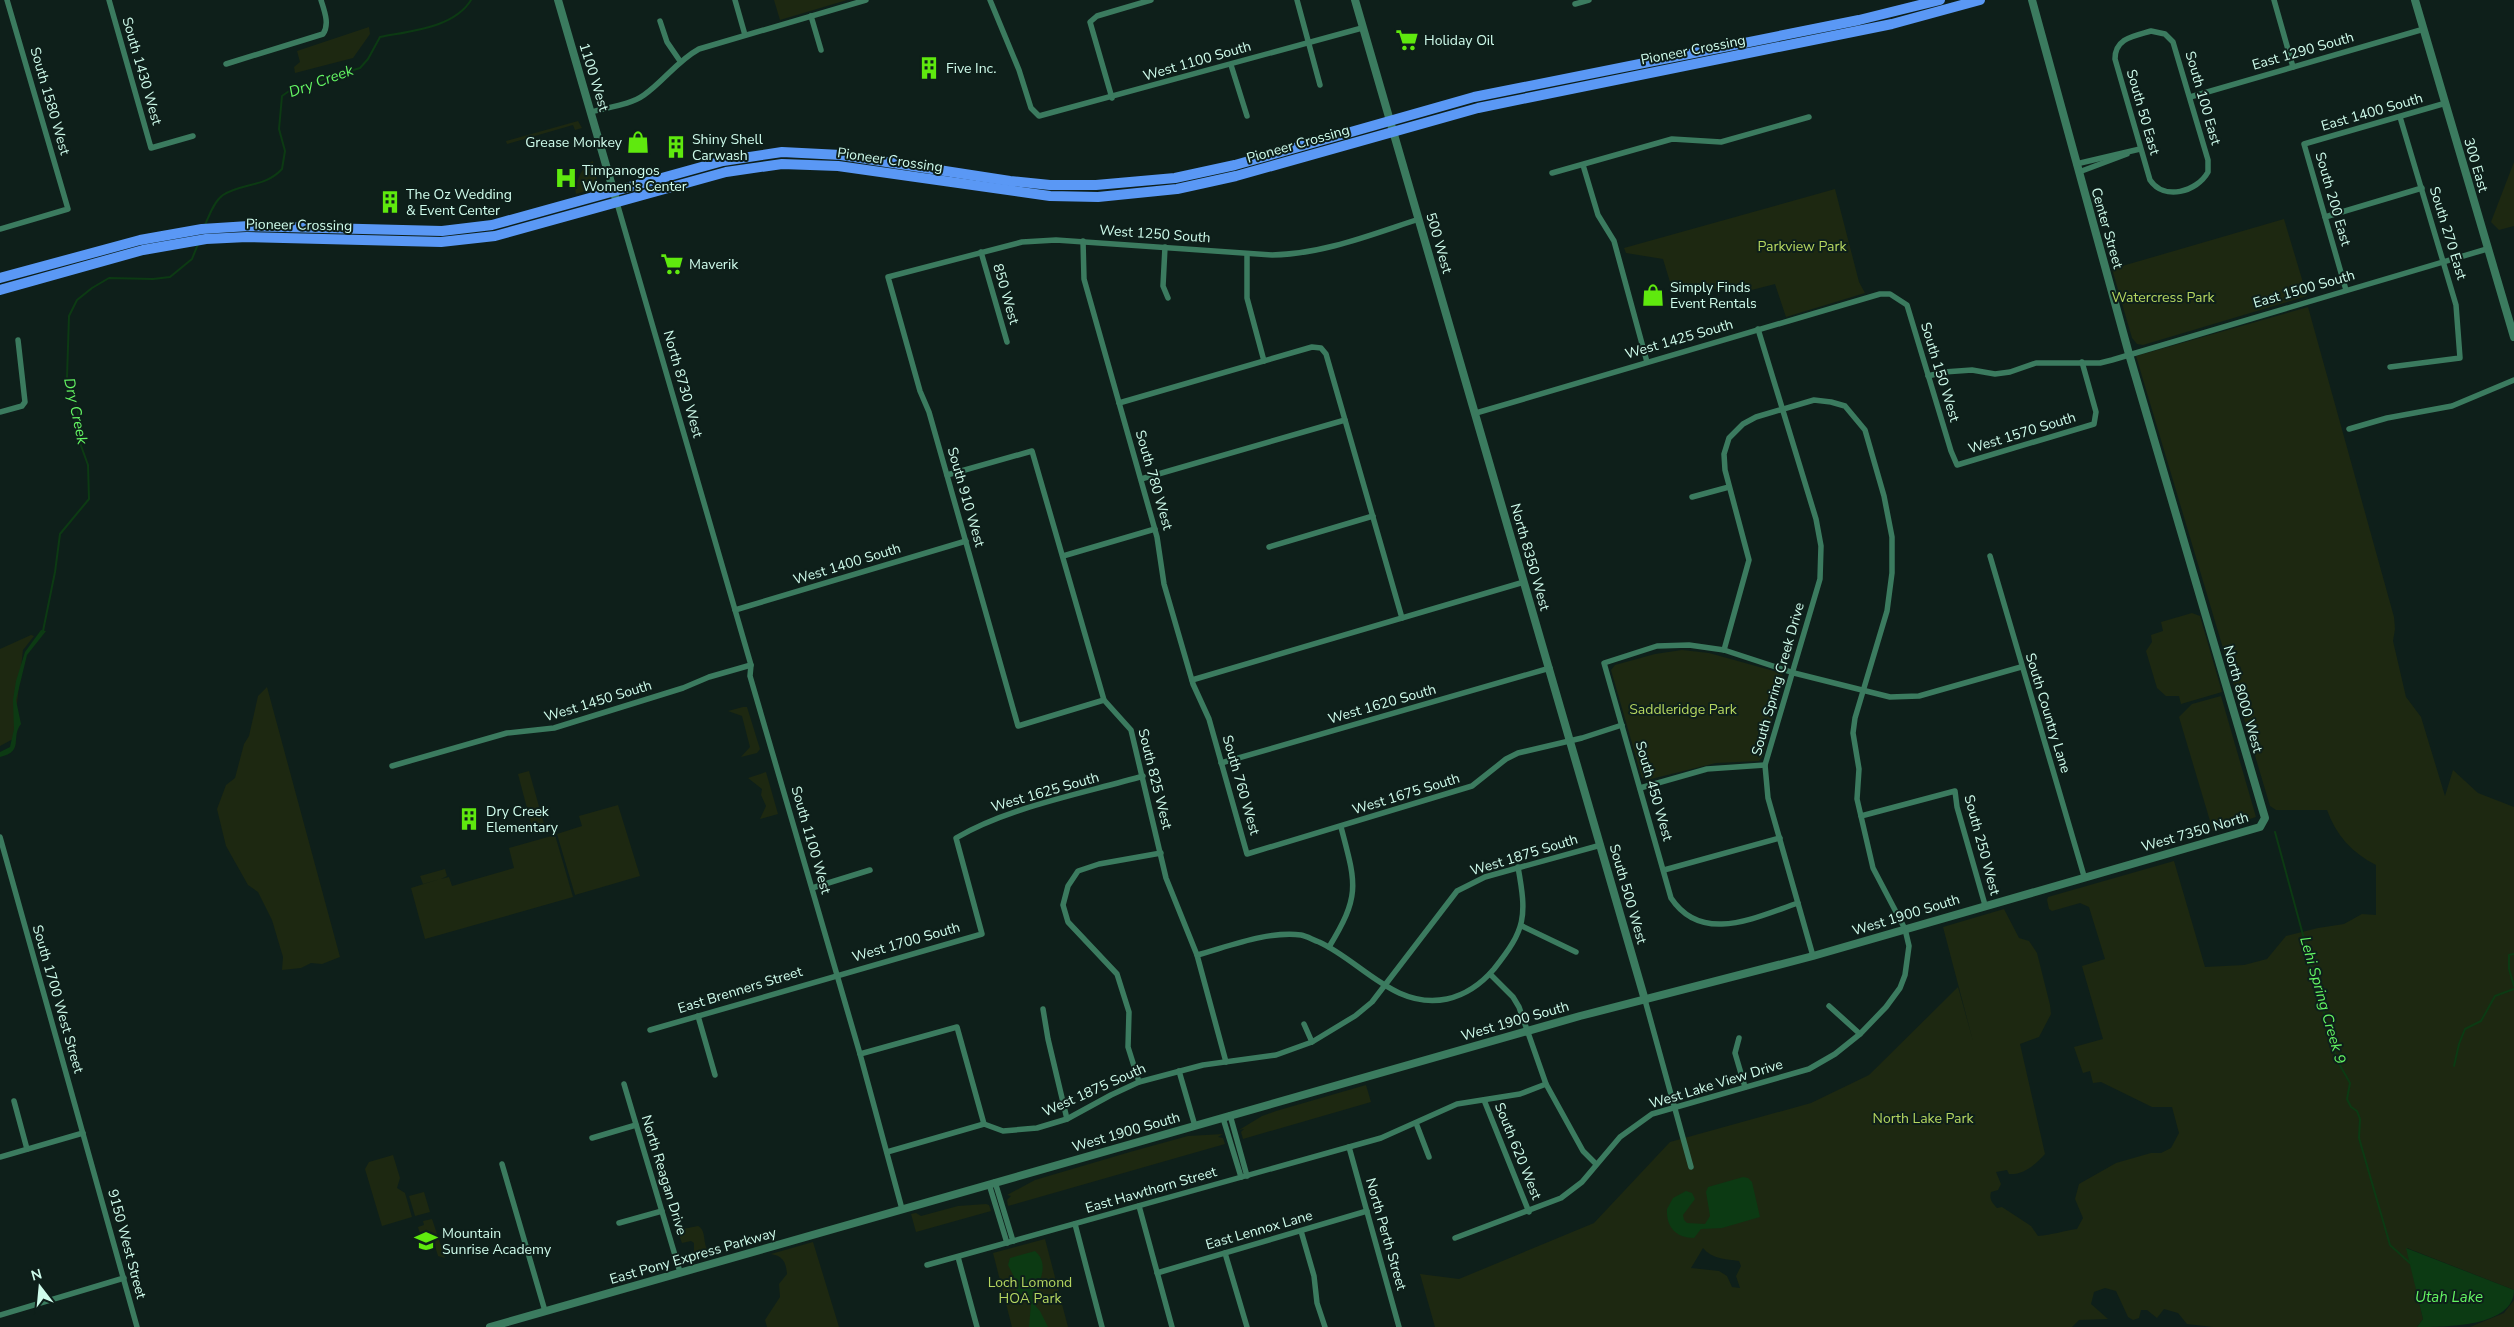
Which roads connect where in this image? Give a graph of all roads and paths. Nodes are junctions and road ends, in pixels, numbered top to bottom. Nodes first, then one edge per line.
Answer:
1 (7, 0) edge
2 (109, 0) edge
3 (320, 0) edge
4 (558, 0) edge
5 (735, 0) edge
6 (866, 0) edge
7 (990, 0) edge
8 (1151, 0) edge
9 (1297, 0) edge
10 (1355, 0) edge
11 (1589, 0) edge
12 (1940, 0) edge
13 (1980, 0) edge
14 (2032, 0) edge
15 (2274, 0) edge
16 (2415, 0) edge
17 (1575, 4) dead end
18 (811, 16) junction
19 (660, 21) dead end
20 (1362, 28) junction
21 (2424, 29) junction
22 (2166, 34) joint
23 (745, 35) junction
24 (1308, 44) junction
25 (821, 50) dead end
26 (680, 60) junction
27 (226, 64) dead end
28 (1231, 65) junction
29 (2293, 67) junction
30 (1320, 86) dead end
31 (2190, 97) junction
32 (1112, 98) junction
33 (2446, 103) junction
34 (592, 112) junction
35 (1247, 116) dead end
36 (1810, 117) dead end
37 (2400, 117) junction
38 (1390, 120) junction
39 (1393, 131) junction
40 (193, 136) dead end
41 (2304, 144) joint
42 (2137, 150) junction
43 (1584, 165) junction
44 (2077, 168) junction
45 (1552, 173) dead end
46 (2154, 186) joint
47 (2422, 188) junction
48 (614, 192) junction
49 (617, 203) junction
50 (2325, 217) junction
51 (1419, 219) junction
52 (0, 229) edge
53 (1083, 241) junction
54 (1165, 247) junction
55 (2487, 249) junction
56 (981, 252) junction
57 (1247, 254) junction
58 (2444, 262) junction
59 (888, 277) joint
60 (0, 278) edge
61 (0, 290) edge
62 (2346, 290) junction
63 (1890, 294) joint
64 (644, 297) joint
65 (1168, 298) dead end
66 (1758, 329) junction
67 (2514, 338) edge
68 (18, 340) dead end
69 (1006, 342) dead end
70 (2129, 354) junction
71 (1264, 361) junction
72 (1647, 362) junction
73 (2082, 362) junction
74 (2390, 367) dead end
75 (1928, 376) junction
76 (2514, 380) edge
77 (1119, 403) junction
78 (1784, 409) junction
79 (0, 412) edge
80 (1476, 413) junction
81 (1345, 420) junction
82 (2349, 429) dead end
83 (1957, 465) joint
84 (947, 475) junction
85 (697, 478) joint
86 (1141, 479) junction
87 (1730, 487) junction
88 (1499, 493) joint
89 (1692, 497) dead end
90 (1373, 516) junction
91 (1155, 529) junction
92 (966, 542) junction
93 (1269, 547) dead end
94 (1063, 556) junction
95 (1990, 556) dead end
96 (2196, 576) joint
97 (1524, 582) junction
98 (736, 610) junction
99 (1402, 618) junction
100 (1538, 628) joint
101 (1724, 650) junction
102 (751, 665) junction
103 (2021, 667) junction
104 (1550, 668) junction
105 (1794, 673) junction
106 (1192, 680) junction
107 (1864, 690) junction
108 (1104, 700) junction
109 (1210, 724) joint
110 (1622, 725) junction
111 (1571, 741) junction
112 (1221, 763) junction
113 (1765, 765) junction
114 (392, 766) dead end
115 (1143, 776) junction
116 (1640, 788) junction
117 (1860, 816) junction
118 (1341, 827) junction
119 (2260, 827) joint
120 (0, 837) edge
121 (1780, 838) junction
122 (1601, 845) junction
123 (1160, 853) junction
124 (1247, 854) joint
125 (2136, 862) joint
126 (1518, 867) junction
127 (870, 870) dead end
128 (1664, 870) junction
129 (2084, 876) junction
130 (812, 888) junction
131 (1798, 904) junction
132 (1985, 905) junction
133 (1522, 926) junction
134 (1904, 929) junction
135 (982, 934) joint
136 (1329, 947) junction
137 (1576, 952) dead end
138 (1197, 955) junction
139 (1813, 956) junction
140 (1490, 974) junction
141 (837, 975) junction
142 (1385, 986) junction
143 (1645, 1000) junction
144 (1829, 1006) dead end
145 (1043, 1009) dead end
146 (698, 1016) junction
147 (1304, 1024) dead end
148 (650, 1030) dead end
149 (1527, 1031) junction
150 (1860, 1034) junction
151 (1739, 1038) dead end
152 (1312, 1042) junction
153 (860, 1054) junction
154 (1226, 1062) junction
155 (1179, 1071) junction
156 (715, 1075) dead end
157 (1139, 1082) junction
158 (624, 1084) dead end
159 (1546, 1084) junction
160 (1745, 1087) junction
161 (1484, 1100) junction
162 (14, 1101) dead end
163 (1674, 1108) junction
164 (1227, 1116) junction
165 (1067, 1119) junction
166 (1416, 1123) junction
167 (984, 1124) junction
168 (636, 1125) junction
169 (1195, 1126) junction
170 (83, 1133) junction
171 (592, 1138) dead end
172 (1349, 1147) junction
173 (28, 1149) junction
174 (887, 1152) junction
175 (1429, 1157) dead end
176 (0, 1158) edge
177 (502, 1164) dead end
178 (1596, 1164) junction
179 (93, 1167) joint
180 (1691, 1167) dead end
181 (1244, 1176) junction
182 (992, 1183) junction
183 (1139, 1206) junction
184 (902, 1209) junction
185 (662, 1211) junction
186 (1367, 1211) junction
187 (1529, 1212) junction
188 (619, 1223) dead end
189 (1075, 1224) junction
190 (1301, 1231) junction
191 (1455, 1238) dead end
192 (1010, 1242) junction
193 (1225, 1253) junction
194 (958, 1256) junction
195 (926, 1265) dead end
196 (680, 1272) junction
197 (1158, 1273) junction
198 (124, 1278) junction
199 (545, 1311) junction
200 (0, 1315) edge
201 (137, 1327) edge
202 (490, 1327) edge
203 (977, 1327) edge
204 (1102, 1327) edge
205 (1172, 1327) edge
206 (1246, 1327) edge
207 (1325, 1327) edge
208 (1399, 1327) edge

1 - 52 street, South 1580 West
2 - 40 street, South 1430 West
3 - 27 street
4 - 34 street, 1100 West
5 - 23 street
6 - 18 street
7 - 32 street, West 1100 South
8 - 32 street
9 - 24 street
10 - 20 street, 500 West
11 - 17 street
12 - 38 highway, Pioneer Crossing
13 - 39 highway, Pioneer Crossing
14 - 44 street, Center Street
15 - 29 street
16 - 21 street, 300 East
18 - 23 street
18 - 25 street
19 - 26 street
20 - 24 street, West 1100 South
20 - 38 street, 500 West
21 - 29 street, East 1290 South
21 - 33 street, 300 East
22 - 31 street, South 100 East
22 - 42 street, South 50 East
23 - 26 street
24 - 28 street, West 1100 South
24 - 30 street
26 - 34 street
28 - 32 street, West 1100 South
28 - 35 street
29 - 31 street, East 1290 South
31 - 46 street, South 100 East
33 - 37 street, East 1400 South
33 - 55 street, 300 East
34 - 48 street, 1100 West
36 - 43 street
37 - 41 street, East 1400 South
37 - 47 street, South 270 East
38 - 39 street, 500 West
38 - 48 highway, Pioneer Crossing
39 - 49 highway, Pioneer Crossing
39 - 51 street, 500 West
41 - 50 street, South 200 East
42 - 44 street
42 - 46 street, South 50 East
43 - 45 street
43 - 72 street
44 - 70 street, Center Street
47 - 50 street
47 - 58 street, South 270 East
48 - 49 street, 1100 West
48 - 60 highway, Pioneer Crossing
49 - 61 highway, Pioneer Crossing
49 - 64 street, 1100 West
50 - 62 street, South 200 East
51 - 57 street, West 1250 South
51 - 80 street, 500 West
53 - 54 street, West 1250 South
53 - 56 street, West 1250 South
53 - 77 street, South 780 West
54 - 57 street, West 1250 South
54 - 65 street
55 - 58 street, East 1500 South
55 - 67 street, 300 East
56 - 59 street, West 1250 South
56 - 69 street, 850 West
57 - 71 street
58 - 62 street, East 1500 South
58 - 74 street, South 270 East
59 - 84 street, South 910 West
62 - 70 street, East 1500 South
63 - 66 street, West 1425 South
63 - 75 street, South 150 West
64 - 85 street, North 8730 West
66 - 72 street, West 1425 South
66 - 78 street, South Spring Creek Drive
68 - 79 street
70 - 73 street, East 1500 South
70 - 96 street, Center Street
71 - 77 street
71 - 81 street
72 - 80 street, West 1425 South
73 - 75 street, East 1500 South
73 - 83 street, West 1570 South
75 - 83 street, South 150 West
76 - 82 street
77 - 86 street, South 780 West
78 - 87 street
78 - 105 street, South Spring Creek Drive
78 - 107 street, West Lake View Drive
80 - 88 street, 500 West
81 - 86 street
81 - 90 street
84 - 92 street, South 910 West
84 - 94 street, South 825 West
85 - 98 street, South 1100 West
86 - 91 street, South 780 West
87 - 89 street
87 - 101 street
88 - 97 street, North 8350 West
90 - 93 street
90 - 99 street
91 - 94 street
91 - 106 street, South 780 West
92 - 98 street, West 1400 South
92 - 108 street, South 910 West
94 - 108 street, South 825 West
95 - 103 street, South Country Lane
96 - 119 street, North 8000 West
97 - 99 street
97 - 100 street, North 8350 West
98 - 102 street, South 1100 West
99 - 106 street
100 - 104 street, South 500 West
101 - 105 street
101 - 110 street, South 450 West
102 - 114 street, West 1450 South
102 - 130 street, South 1100 West
103 - 107 street
103 - 129 street, South Country Lane
104 - 111 street, South 500 West
104 - 112 street, West 1620 South
105 - 107 street
105 - 113 street, South Spring Creek Drive
106 - 109 street, South 780 West
107 - 117 street, West Lake View Drive
108 - 115 street, South 825 West
109 - 112 street, South 760 West
110 - 111 street, West 1675 South
110 - 116 street, South 450 West
111 - 118 street, West 1675 South
111 - 122 street, South 500 West
112 - 124 street, South 760 West
113 - 116 street
113 - 121 street, South Spring Creek Drive
115 - 123 street, South 825 West
115 - 135 street, West 1625 South
116 - 128 street, South 450 West
117 - 132 street, South 250 West
117 - 134 street, West Lake View Drive
118 - 124 street, West 1675 South
118 - 136 street
119 - 125 street, West 7350 North
120 - 170 street, South 1700 West Street
121 - 128 street
121 - 131 street, South Spring Creek Drive
122 - 126 street, West 1875 South
122 - 143 street, South 500 West
123 - 138 street, South 825 West
123 - 157 street
125 - 129 street, West 1900 South
126 - 133 street
126 - 142 street, West 1875 South
127 - 130 street
128 - 131 street, South 450 West
129 - 132 street, West 1900 South
130 - 141 street, South 1100 West
131 - 139 street, South Spring Creek Drive
132 - 134 street, West 1900 South
133 - 137 street
133 - 140 street
134 - 139 street, West 1900 South
134 - 150 street, West Lake View Drive
135 - 141 street, West 1700 South
136 - 138 street
136 - 142 street
138 - 154 street, South 825 West
139 - 143 street, West 1900 South
140 - 142 street
140 - 149 street
141 - 146 street, East Brenners Street
141 - 153 street, South 1100 West
142 - 152 street, West 1875 South
143 - 149 street, West 1900 South
143 - 163 street, South 500 West
144 - 150 street
145 - 165 street
146 - 148 street, East Brenners Street
146 - 156 street
147 - 152 street
149 - 159 street
149 - 164 street, West 1900 South
150 - 160 street, West Lake View Drive
151 - 160 street
152 - 154 street, West 1875 South
153 - 167 street
153 - 174 street, South 1100 West
154 - 155 street, West 1875 South
155 - 157 street, West 1875 South
155 - 169 street
157 - 165 street, West 1875 South
158 - 168 street, North Reagan Drive
159 - 161 street, East Hawthorn Street
159 - 178 street
160 - 163 street, West Lake View Drive
161 - 166 street, East Hawthorn Street
161 - 187 street, South 620 West
162 - 173 street
163 - 178 street, West Lake View Drive
163 - 180 street, South 500 West
164 - 169 street, West 1900 South
164 - 181 street
165 - 167 street, West 1875 South
166 - 172 street, East Hawthorn Street
166 - 175 street
167 - 174 street
168 - 171 street
168 - 185 street, North Reagan Drive
169 - 182 street, West 1900 South
170 - 173 street
170 - 179 street, South 1700 West Street
172 - 181 street, East Hawthorn Street
172 - 186 street, North Perth Street
173 - 176 street
174 - 184 street, South 1100 West
177 - 199 street
178 - 187 street, West Lake View Drive
179 - 198 street, 9150 West Street
181 - 183 street, East Hawthorn Street
182 - 184 street, West 1900 South
182 - 192 street
183 - 189 street, East Hawthorn Street
183 - 197 street
184 - 196 street, East Pony Express Parkway
185 - 188 street
185 - 196 street, North Reagan Drive
186 - 190 street, East Lennox Lane
186 - 208 street, North Perth Street
187 - 191 street, West Lake View Drive
189 - 192 street, East Hawthorn Street
189 - 204 street
190 - 193 street, East Lennox Lane
190 - 207 street
192 - 194 street, East Hawthorn Street
193 - 197 street, East Lennox Lane
193 - 206 street
194 - 195 street, East Hawthorn Street
194 - 203 street
196 - 199 street, East Pony Express Parkway
197 - 205 street
198 - 200 street
198 - 201 street, 9150 West Street
199 - 202 street, East Pony Express Parkway

